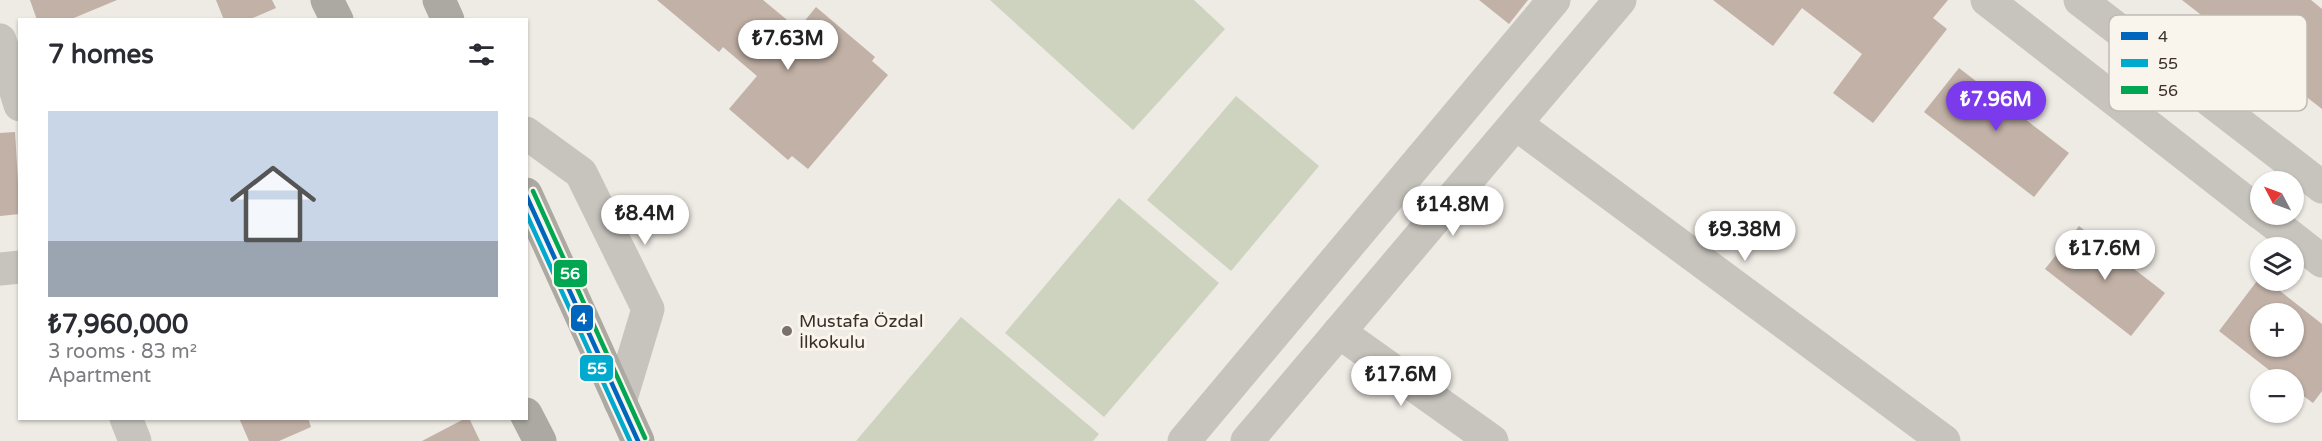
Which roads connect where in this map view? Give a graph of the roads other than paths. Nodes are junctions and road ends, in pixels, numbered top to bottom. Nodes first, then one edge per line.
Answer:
1 (327, 0) edge
2 (439, 0) edge
3 (1554, 0) edge
4 (1620, 0) edge
5 (1987, 0) edge
6 (2080, 0) edge
7 (335, 18) edge
8 (447, 18) edge
9 (2109, 22) edge
10 (0, 40) edge
11 (2109, 95) edge
12 (18, 98) edge
13 (2129, 111) edge
14 (2224, 111) edge
15 (1516, 124) junction
16 (528, 134) edge
17 (2322, 187) edge
18 (528, 198) edge
19 (2250, 205) edge
20 (2275, 225) edge
21 (2322, 261) edge
22 (18, 267) edge
23 (0, 269) edge
24 (1340, 332) junction
25 (620, 402) junction
26 (528, 418) edge
27 (127, 420) edge
28 (135, 441) edge
29 (540, 441) edge
30 (638, 441) edge
31 (1184, 441) edge
32 (1247, 441) edge
33 (1492, 441) edge
34 (1944, 441) edge

1 - 7 highway
2 - 8 highway
3 - 31 street
4 - 15 street
5 - 11 street
6 - 9 street
10 - 12 street
13 - 19 street
14 - 17 street
15 - 24 street
15 - 34 street
16 - 25 street
18 - 25 highway
20 - 21 street
22 - 23 street
24 - 32 street
24 - 33 street
25 - 30 highway
26 - 29 highway
27 - 28 street

